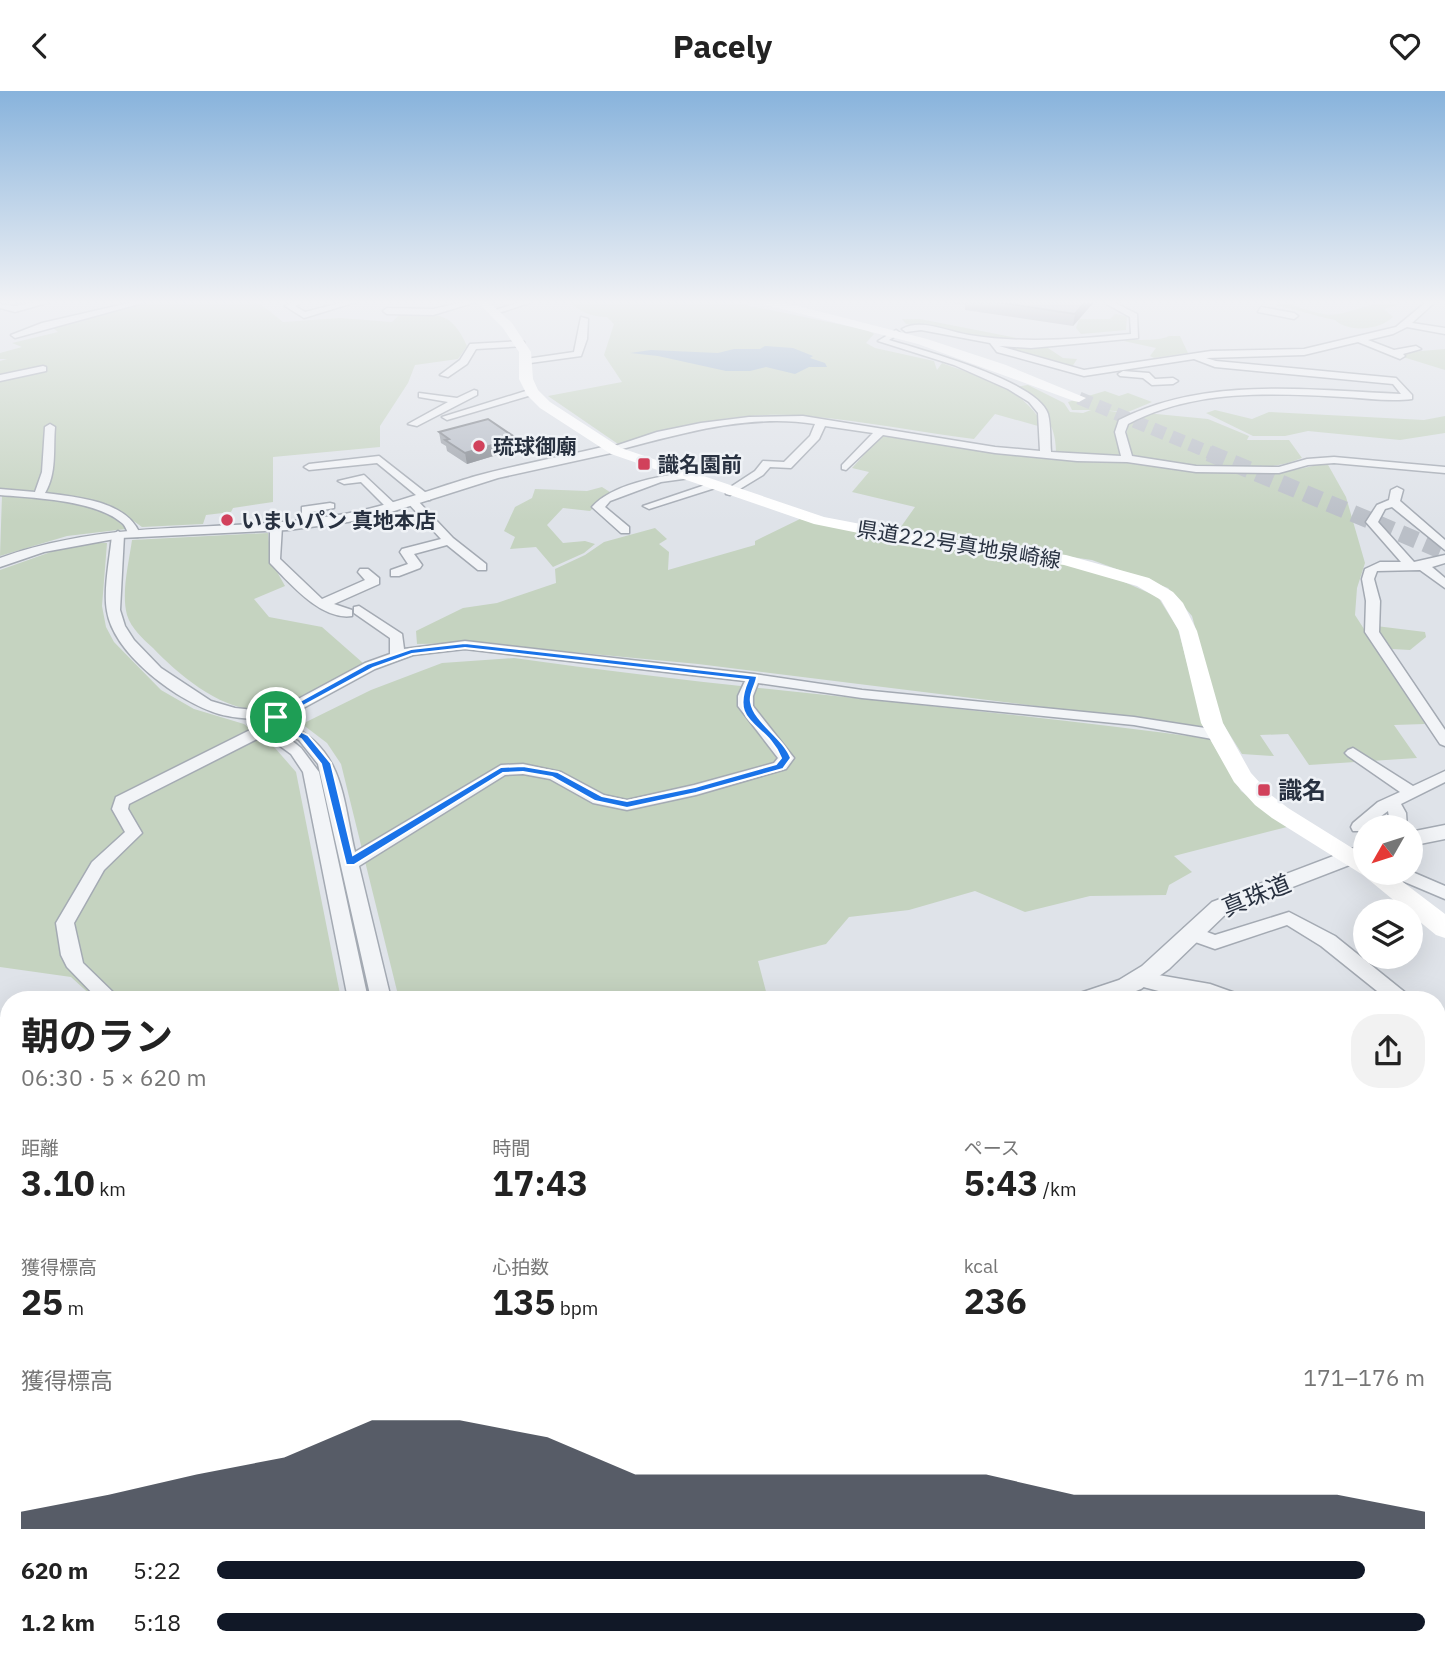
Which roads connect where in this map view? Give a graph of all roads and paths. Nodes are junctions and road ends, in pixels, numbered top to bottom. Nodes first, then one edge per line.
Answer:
1 (526, 375) edge
2 (985, 375) edge
3 (1041, 375) edge
4 (1146, 375) edge
5 (1336, 375) edge
6 (1173, 381) dead end
7 (532, 392) junction
8 (474, 393) dead end
9 (422, 395) dead end
10 (1086, 395) tunnel mouth
11 (458, 402) junction
12 (470, 411) junction
13 (447, 417) dead end
14 (821, 423) junction
15 (412, 424) dead end
16 (50, 427) dead end
17 (879, 433) junction
18 (611, 449) junction
19 (1046, 455) junction
20 (1127, 459) junction
21 (309, 467) dead end
22 (846, 467) dead end
23 (1445, 470) edge
24 (686, 475) junction
25 (344, 481) dead end
26 (711, 486) junction
27 (0, 492) edge
28 (730, 492) junction
29 (38, 496) junction
30 (419, 500) junction
31 (330, 506) dead end
32 (649, 506) dead end
33 (393, 509) junction
34 (306, 523) junction
35 (276, 526) junction
36 (625, 530) dead end
37 (126, 535) junction
38 (449, 541) junction
39 (1445, 547) edge
40 (1445, 559) edge
41 (0, 563) edge
42 (1417, 566) junction
43 (482, 567) dead end
44 (364, 572) dead end
45 (395, 573) dead end
46 (1445, 584) edge
47 (322, 604) junction
48 (397, 656) junction
49 (754, 678) junction
50 (275, 724) junction
51 (1218, 735) junction
52 (1445, 741) edge
53 (1353, 753) dead end
54 (1445, 776) edge
55 (1411, 792) junction
56 (1391, 801) junction
57 (1374, 815) edge
58 (1398, 815) edge
59 (1445, 832) edge
60 (1423, 836) edge
61 (1353, 853) edge
62 (1353, 861) edge
63 (350, 863) junction
64 (1423, 883) edge
65 (1391, 885) edge
66 (1445, 893) edge
67 (1445, 929) edge
68 (1191, 933) junction
69 (1141, 979) junction
70 (102, 991) edge
71 (357, 991) edge
72 (379, 991) edge
73 (1115, 991) edge
74 (1197, 991) edge
75 (1390, 991) edge

1 - 7 main road
2 - 19 street
3 - 10 main road
4 - 6 street
5 - 20 street
7 - 12 street
7 - 18 main road, 県道222号真地泉崎線
8 - 11 street
9 - 11 street
11 - 12 street
11 - 15 street
12 - 13 street
14 - 17 street
14 - 18 street
14 - 28 street
16 - 29 street
17 - 19 street
17 - 22 street
18 - 24 main road, 県道222号真地泉崎線
18 - 30 street
19 - 20 street
20 - 23 street
21 - 30 street
24 - 26 main road, 県道222号真地泉崎線
24 - 36 street
25 - 33 street
26 - 28 main road, 県道222号真地泉崎線
26 - 32 street
27 - 29 street
28 - 51 main road, 県道222号真地泉崎線
29 - 37 street
30 - 33 street
30 - 38 street
31 - 34 street
33 - 34 street
34 - 35 street
35 - 37 street
35 - 47 street
37 - 41 street
37 - 50 street
38 - 43 street
38 - 45 street
39 - 42 street
40 - 42 street
42 - 46 street
42 - 52 street
44 - 47 street
47 - 48 street
48 - 49 street
48 - 50 street
49 - 51 street
49 - 63 street
50 - 63 street
50 - 70 street
50 - 71 street
51 - 61 main road, 県道222号真地泉崎線
53 - 55 street
54 - 55 street
55 - 56 street
56 - 57 street
56 - 58 street
59 - 60 street
62 - 68 street, 真珠道
63 - 72 street
64 - 66 street
65 - 67 main road
68 - 69 street, 真珠道
68 - 75 street
69 - 73 street, 真珠道
69 - 74 street

